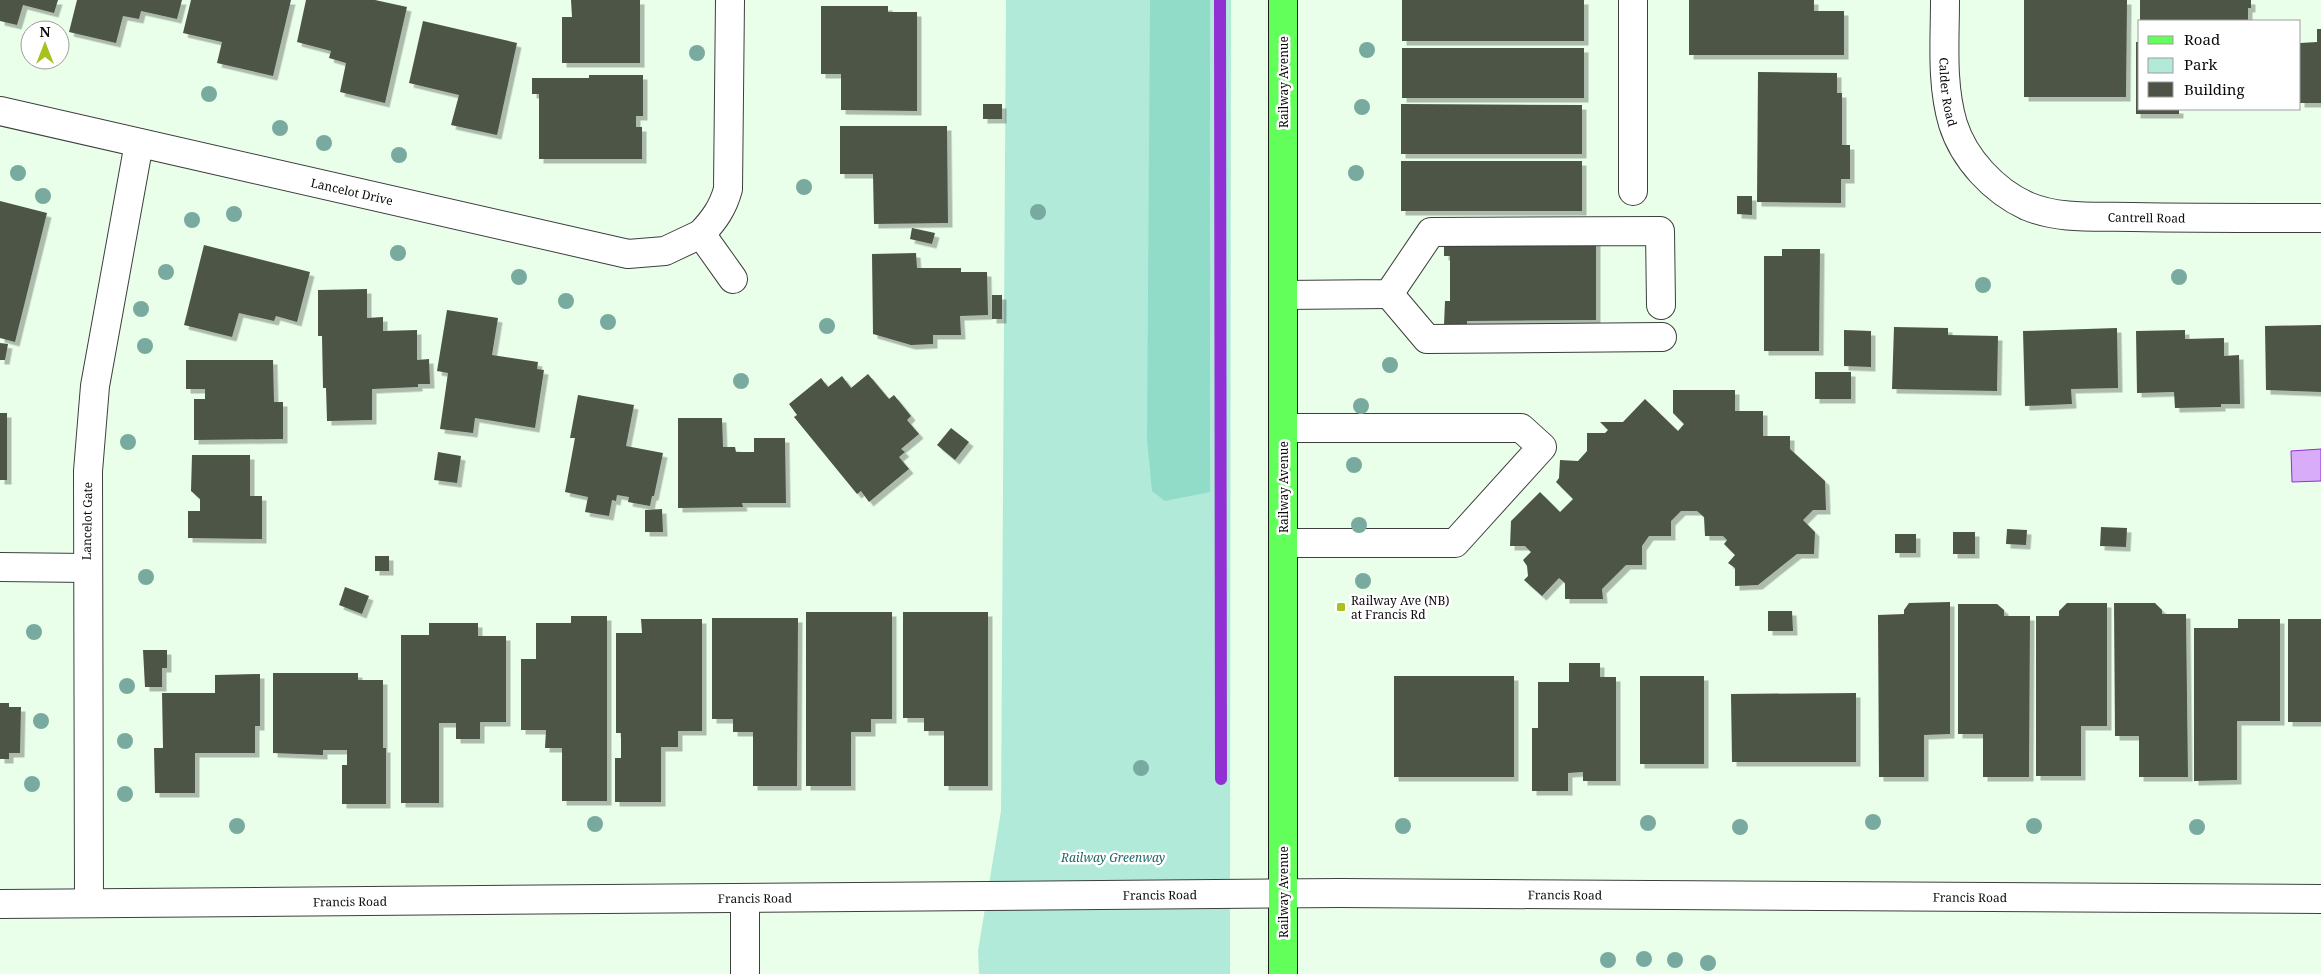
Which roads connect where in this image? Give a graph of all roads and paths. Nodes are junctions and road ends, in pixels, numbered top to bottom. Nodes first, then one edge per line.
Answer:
1 (730, 0) edge
2 (1282, 0) edge
3 (1633, 0) edge
4 (1945, 0) edge
5 (0, 112) edge
6 (139, 143) junction
7 (1983, 174) joint
8 (1633, 191) dead end
9 (2321, 218) edge
10 (701, 234) junction
11 (733, 279) dead end
12 (1389, 294) junction
13 (1283, 295) junction
14 (1661, 305) dead end
15 (1662, 337) dead end
16 (1283, 428) junction
17 (1283, 543) junction
18 (0, 567) edge
19 (87, 568) junction
20 (1283, 894) junction
21 (745, 898) junction
22 (2321, 899) edge
23 (90, 903) junction
24 (0, 904) edge
25 (745, 974) edge
26 (1283, 974) edge

1 - 10 street, Lancelot Drive
2 - 13 main road, Railway Avenue
3 - 8 street
4 - 7 street, Calder Road
5 - 6 street, Lancelot Drive
6 - 10 street, Lancelot Drive
6 - 19 street, Lancelot Gate
7 - 9 street, Cantrell Road
10 - 11 street
12 - 13 street
12 - 14 street
12 - 15 street
13 - 16 main road, Railway Avenue
16 - 17 main road, Railway Avenue
16 - 17 street
17 - 20 main road, Railway Avenue
18 - 19 street
19 - 23 street, Lancelot Gate
20 - 21 street, Francis Road
20 - 22 street, Francis Road
20 - 26 main road, Railway Avenue
21 - 23 street, Francis Road
21 - 25 street
23 - 24 street, Francis Road

